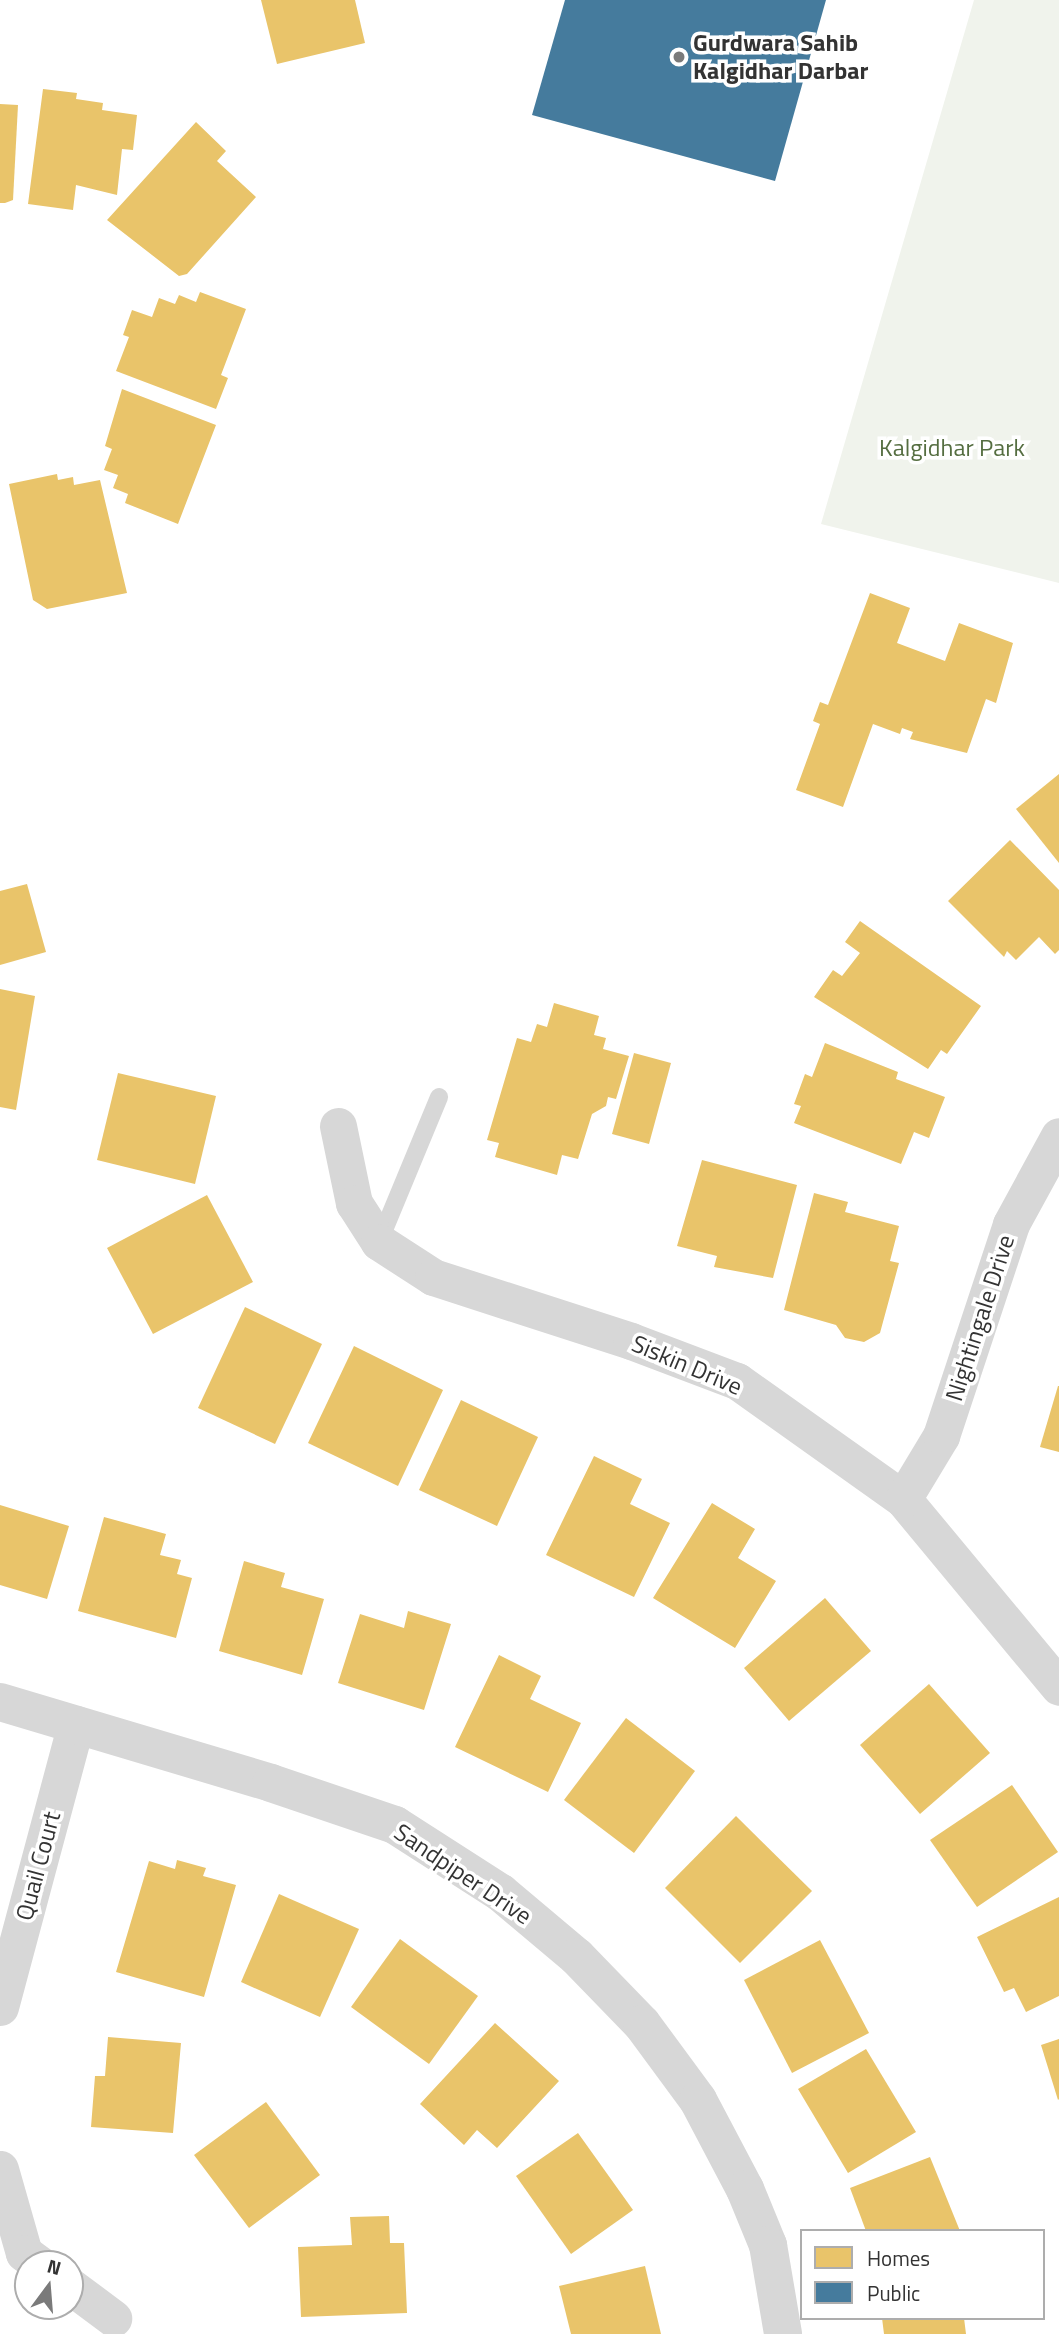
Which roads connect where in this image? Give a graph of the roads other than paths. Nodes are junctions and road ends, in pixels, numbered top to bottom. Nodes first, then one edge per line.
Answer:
1 (439, 1097) dead end
2 (338, 1126) dead end
3 (1059, 1136) edge
4 (379, 1242) junction
5 (903, 1499) junction
6 (1059, 1687) edge
7 (0, 1702) edge
8 (76, 1724) junction
9 (0, 2007) edge
10 (0, 2169) edge
11 (23, 2250) edge
12 (84, 2296) edge
13 (114, 2318) dead end
14 (783, 2334) edge

1 - 4 lane
2 - 4 street, Siskin Drive
3 - 5 street, Nightingale Drive
4 - 5 street, Siskin Drive
5 - 6 street, Siskin Drive
7 - 8 street, Sandpiper Drive
8 - 9 street, Quail Court
8 - 14 street, Sandpiper Drive
10 - 11 street
12 - 13 street

